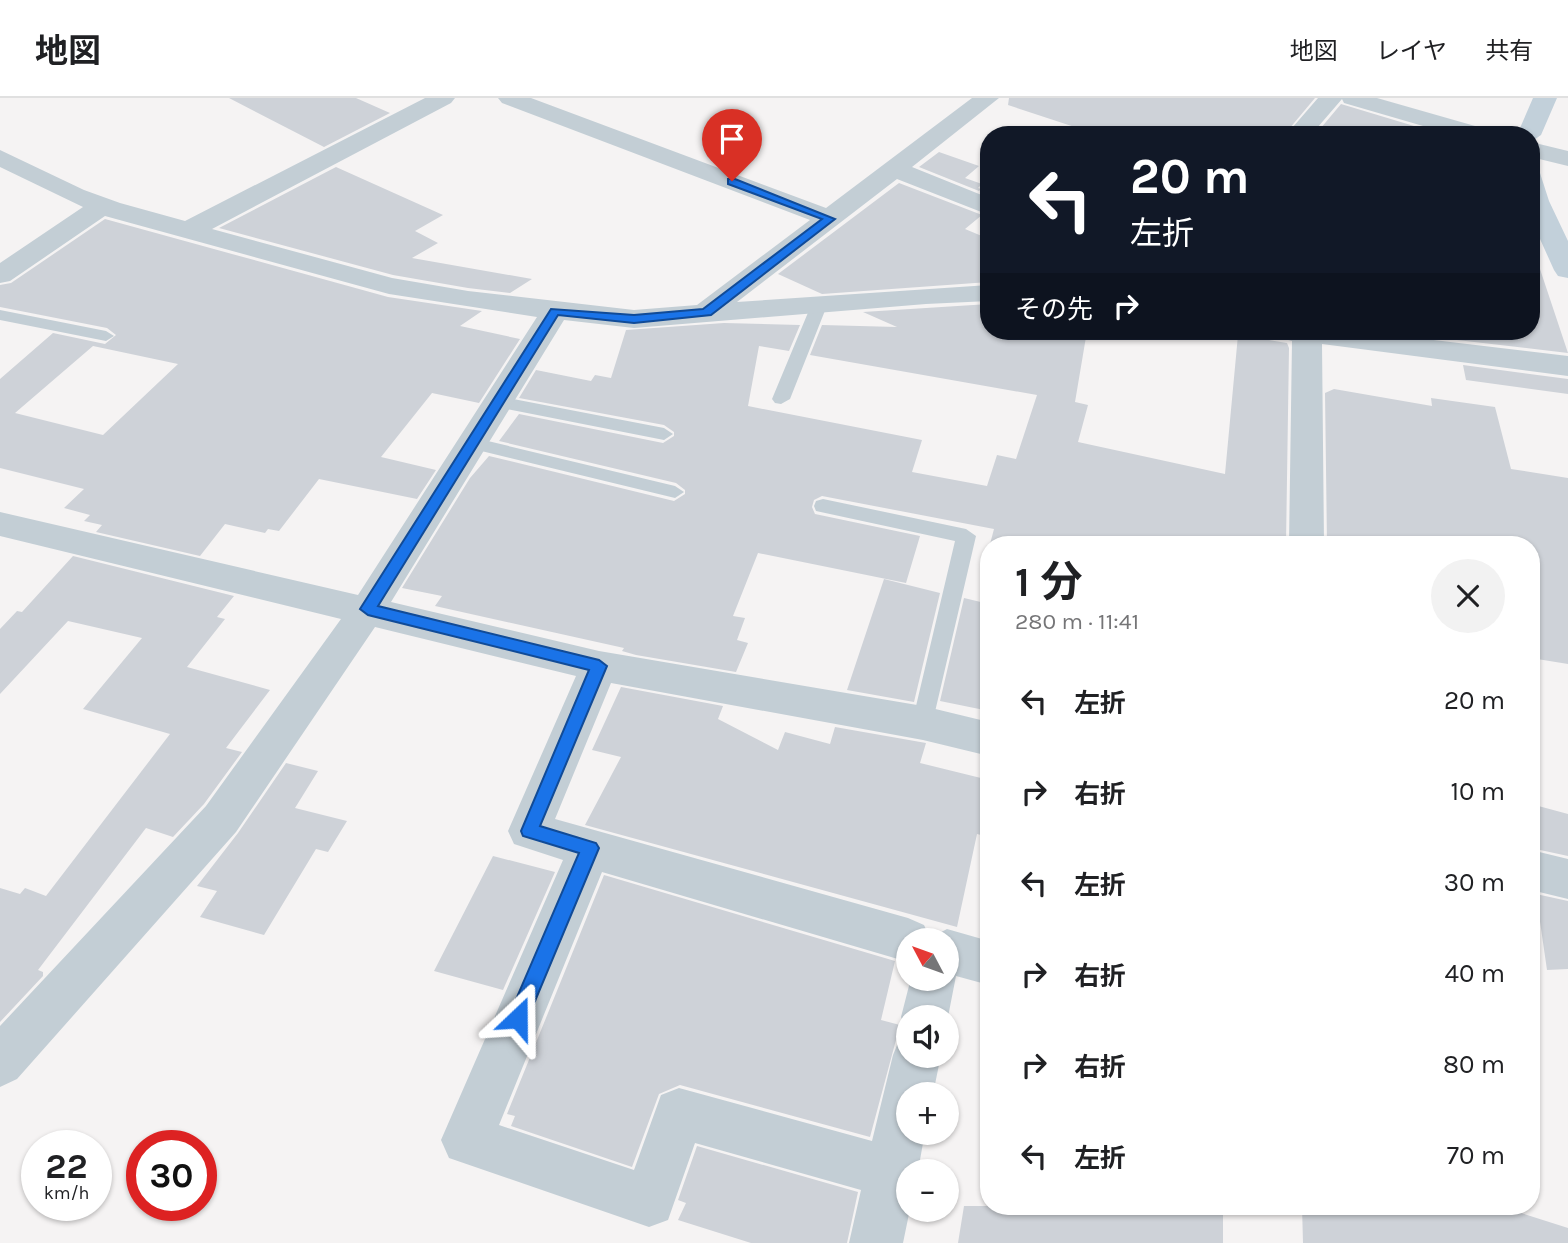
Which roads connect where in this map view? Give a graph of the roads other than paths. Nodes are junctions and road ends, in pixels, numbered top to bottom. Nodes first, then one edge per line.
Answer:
1 (443, 98) edge
2 (510, 98) edge
3 (987, 98) edge
4 (1331, 98) edge
5 (1352, 98) edge
6 (1545, 98) edge
7 (1306, 126) edge
8 (1450, 126) edge
9 (1533, 126) edge
10 (1540, 151) edge
11 (0, 158) edge
12 (1568, 159) edge
13 (894, 169) junction
14 (980, 203) edge
15 (102, 206) junction
16 (830, 219) junction
17 (1540, 221) edge
18 (187, 232) junction
19 (1568, 270) edge
20 (0, 275) edge
21 (980, 294) edge
22 (820, 303) junction
23 (555, 311) junction
24 (706, 312) junction
25 (0, 315) edge
26 (106, 336) dead end
27 (1297, 340) edge
28 (1361, 340) edge
29 (1568, 366) edge
30 (781, 399) dead end
31 (497, 402) junction
32 (664, 435) dead end
33 (471, 443) junction
34 (675, 492) dead end
35 (823, 506) dead end
36 (0, 524) edge
37 (1306, 536) edge
38 (368, 609) junction
39 (599, 666) junction
40 (923, 723) junction
41 (980, 737) edge
42 (590, 848) junction
43 (1540, 872) edge
44 (1568, 879) edge
45 (896, 937) edge
46 (959, 954) edge
47 (980, 960) edge
48 (0, 1062) edge
49 (897, 1145) edge
50 (891, 1172) junction
51 (876, 1243) edge

1 - 18 street
2 - 16 street
3 - 13 street
4 - 7 street
5 - 8 street
6 - 9 street
10 - 12 street
11 - 15 street
13 - 14 street
13 - 16 street
15 - 18 street
15 - 20 street
16 - 24 street
17 - 19 street
18 - 23 street
21 - 22 street
22 - 24 street
22 - 30 lane
23 - 24 street
23 - 31 street
25 - 26 lane
27 - 37 street
28 - 29 street
31 - 32 lane
31 - 33 street
33 - 34 lane
33 - 38 street
35 - 40 lane
36 - 38 street
38 - 39 street
38 - 48 street
39 - 40 street
39 - 42 street
40 - 41 street
42 - 45 street
42 - 50 street
43 - 44 street
46 - 47 street
49 - 50 street
50 - 51 street

